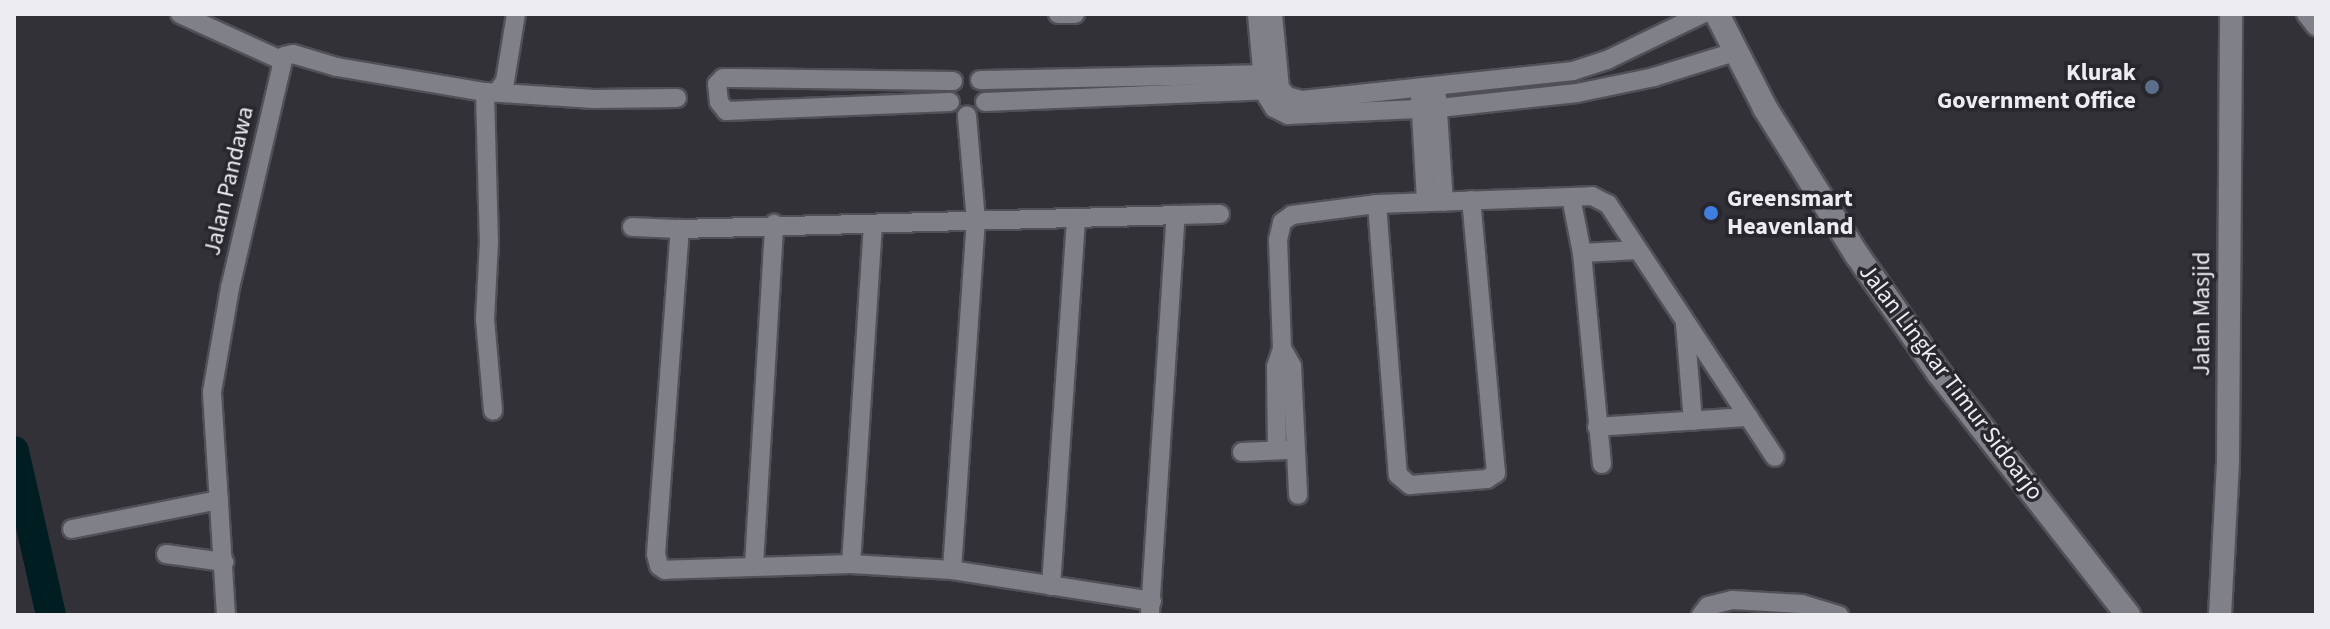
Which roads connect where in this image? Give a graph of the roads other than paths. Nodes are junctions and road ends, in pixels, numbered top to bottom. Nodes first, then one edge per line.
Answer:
1 (180, 14) edge
2 (516, 14) edge
3 (1058, 14) edge
4 (1075, 14) edge
5 (1257, 14) edge
6 (1273, 14) edge
7 (1702, 14) edge
8 (1717, 14) edge
9 (2231, 14) edge
10 (2306, 14) edge
11 (2316, 27) edge
12 (1641, 43) junction
13 (1735, 52) junction
14 (281, 60) junction
15 (1607, 60) junction
16 (1573, 71) junction
17 (1654, 77) junction
18 (770, 79) junction
19 (980, 80) junction
20 (953, 81) junction
21 (1270, 82) junction
22 (1617, 84) junction
23 (1428, 87) junction
24 (491, 92) junction
25 (1577, 93) junction
26 (677, 98) dead end
27 (950, 102) junction
28 (985, 102) junction
29 (1430, 108) junction
30 (770, 109) junction
31 (967, 115) junction
32 (1571, 197) junction
33 (1471, 200) junction
34 (1435, 202) junction
35 (1377, 204) junction
36 (1220, 214) dead end
37 (1176, 215) junction
38 (1076, 218) junction
39 (976, 221) junction
40 (774, 224) junction
41 (873, 225) junction
42 (632, 227) dead end
43 (680, 229) junction
44 (1638, 250) junction
45 (1582, 253) junction
46 (1685, 320) junction
47 (1282, 348) junction
48 (493, 411) dead end
49 (1749, 417) junction
50 (1693, 421) junction
51 (1597, 427) junction
52 (1277, 450) junction
53 (1296, 450) junction
54 (1242, 452) dead end
55 (1775, 457) dead end
56 (1602, 464) dead end
57 (1298, 495) dead end
58 (219, 500) junction
59 (72, 529) dead end
60 (166, 554) dead end
61 (224, 562) junction
62 (851, 564) junction
63 (754, 565) junction
64 (952, 570) junction
65 (1051, 586) junction
66 (226, 615) edge
67 (1701, 615) edge
68 (1839, 615) edge
69 (2128, 615) edge
70 (2220, 615) edge

1 - 14 street
2 - 24 street
3 - 4 street
5 - 21 street
6 - 21 street
7 - 12 street
8 - 13 main road, Jalan Lingkar Timur Sidoarjo
9 - 70 street, Jalan Masjid
10 - 11 street
12 - 15 street
12 - 17 street
13 - 17 street
13 - 69 main road, Jalan Lingkar Timur Sidoarjo
14 - 24 street
14 - 58 street, Jalan Pandawa
15 - 16 street
15 - 22 street
16 - 23 street
16 - 25 street
17 - 22 street
18 - 20 street
18 - 30 street
18 - 30 street
19 - 20 street
19 - 21 street
19 - 28 street
20 - 27 street
21 - 23 street
21 - 28 street
21 - 29 street
22 - 25 street
23 - 29 street
24 - 26 street
24 - 48 street
25 - 29 street
27 - 30 street
27 - 31 street
28 - 31 street
29 - 34 street
31 - 39 street
32 - 33 street
32 - 44 street
32 - 45 street
33 - 34 street
33 - 35 street
34 - 35 street
35 - 47 street
36 - 37 street
37 - 38 street
37 - 65 street
38 - 39 street
38 - 65 street
39 - 41 street
39 - 64 street
40 - 41 street
40 - 43 street
40 - 63 street
41 - 62 street
42 - 43 street
43 - 63 street
44 - 45 street
44 - 46 street
45 - 51 street
46 - 49 street
46 - 50 street
47 - 52 street
47 - 53 street
49 - 50 street
49 - 55 street
50 - 51 street
51 - 56 street
52 - 53 street
52 - 54 street
53 - 57 street
58 - 59 street
58 - 61 street, Jalan Pandawa
60 - 61 street
61 - 66 street, Jalan Pandawa
62 - 63 street
62 - 64 street
64 - 65 street
67 - 68 street

